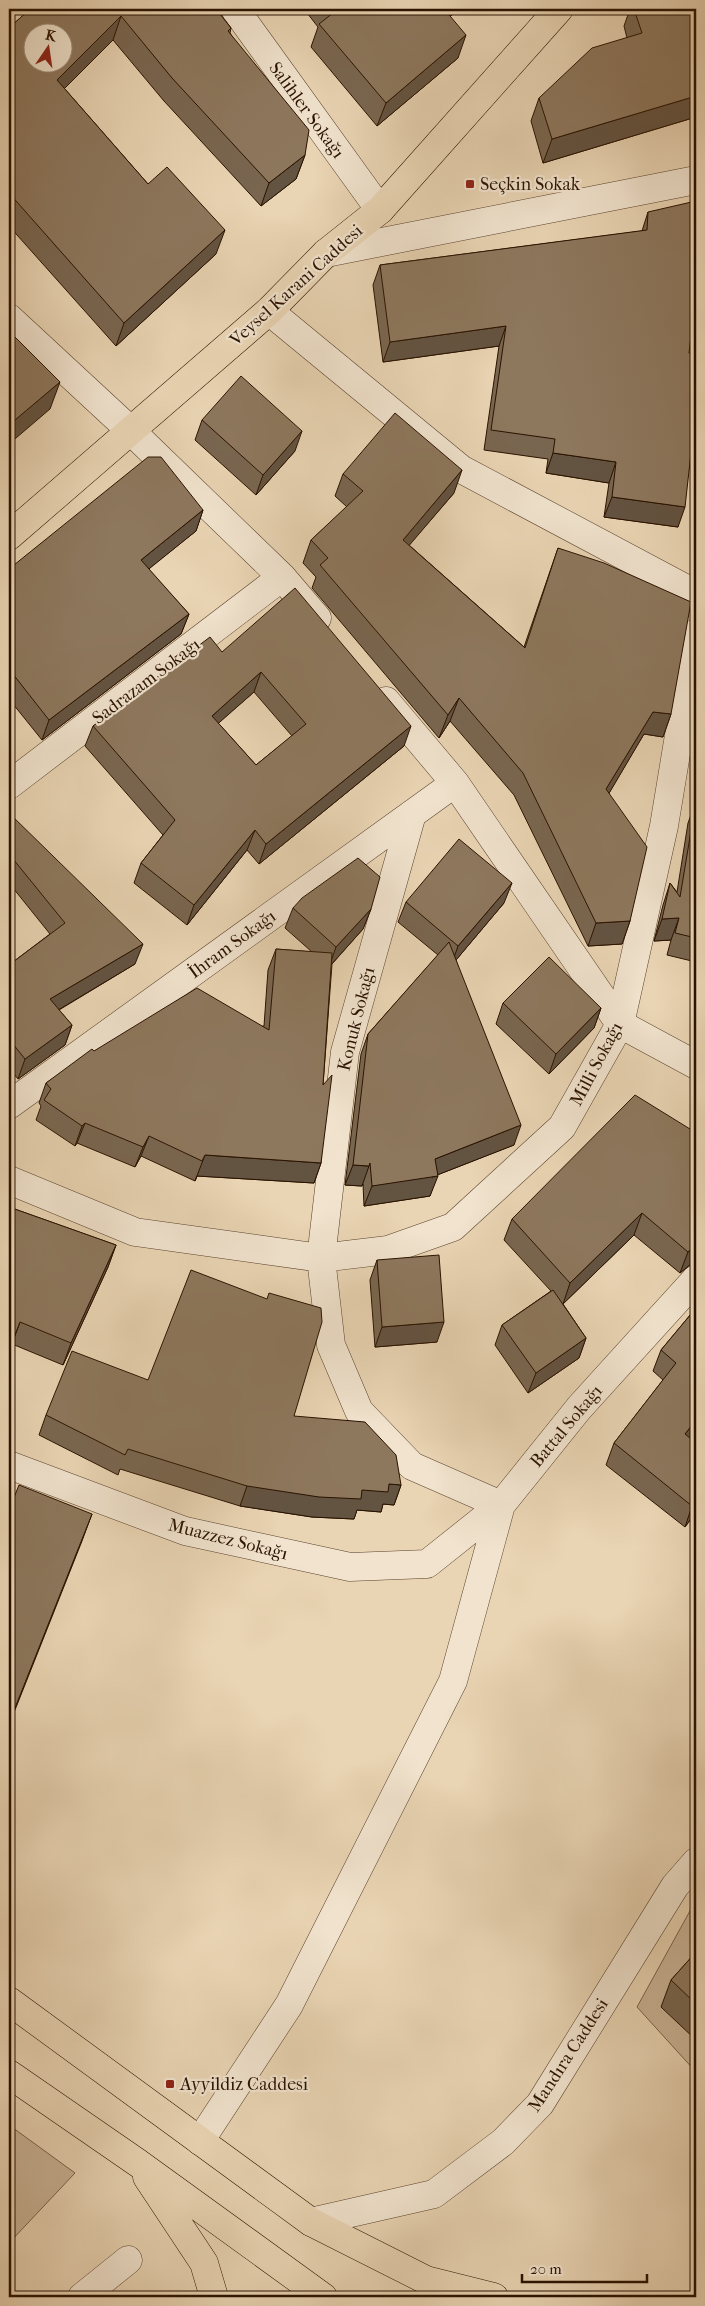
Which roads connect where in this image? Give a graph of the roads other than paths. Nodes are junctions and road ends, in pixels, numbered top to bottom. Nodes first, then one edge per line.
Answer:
1 (235, 9) edge
2 (559, 9) edge
3 (696, 180) edge
4 (380, 210) junction
5 (326, 253) junction
6 (269, 311) junction
7 (9, 318) edge
8 (131, 431) junction
9 (9, 536) edge
10 (282, 577) junction
11 (696, 594) edge
12 (696, 633) edge
13 (334, 638) edge
14 (372, 684) edge
15 (455, 783) junction
16 (9, 786) edge
17 (412, 814) junction
18 (620, 1024) junction
19 (696, 1065) edge
20 (9, 1105) edge
21 (9, 1180) edge
22 (321, 1258) junction
23 (696, 1279) edge
24 (9, 1465) edge
25 (501, 1505) junction
26 (427, 1564) joint
27 (696, 1862) edge
28 (9, 2001) edge
29 (9, 2074) edge
30 (200, 2141) junction
31 (138, 2163) junction
32 (311, 2222) junction
33 (128, 2260) dead end
34 (82, 2297) edge
35 (214, 2297) edge
36 (323, 2297) edge
37 (494, 2297) edge

1 - 4 street, Salihler Sokağı
2 - 4 main road, Veysel Karani Caddesi
3 - 5 street
4 - 5 main road, Veysel Karani Caddesi
5 - 6 main road, Veysel Karani Caddesi
6 - 8 main road, Veysel Karani Caddesi
6 - 11 street
7 - 8 street
8 - 9 main road, Veysel Karani Caddesi
8 - 10 street
10 - 13 street
10 - 16 street, Sadrazam Sokağı
12 - 18 street, Milli Sokağı
14 - 15 street
15 - 17 street, İhram Sokağı
15 - 18 street
17 - 20 street, İhram Sokağı
17 - 22 street, Konuk Sokağı
18 - 19 street
18 - 22 street, Milli Sokağı
21 - 22 street, Milli Sokağı
22 - 25 street, Konuk Sokağı
23 - 25 street, Battal Sokağı
24 - 26 street, Muazzez Sokağı
25 - 26 street, Battal Sokağı
25 - 30 street
27 - 32 street, Mandıra Caddesi
28 - 30 main road
29 - 31 main road
30 - 32 main road
31 - 35 main road
31 - 36 main road
32 - 37 main road
33 - 34 street

